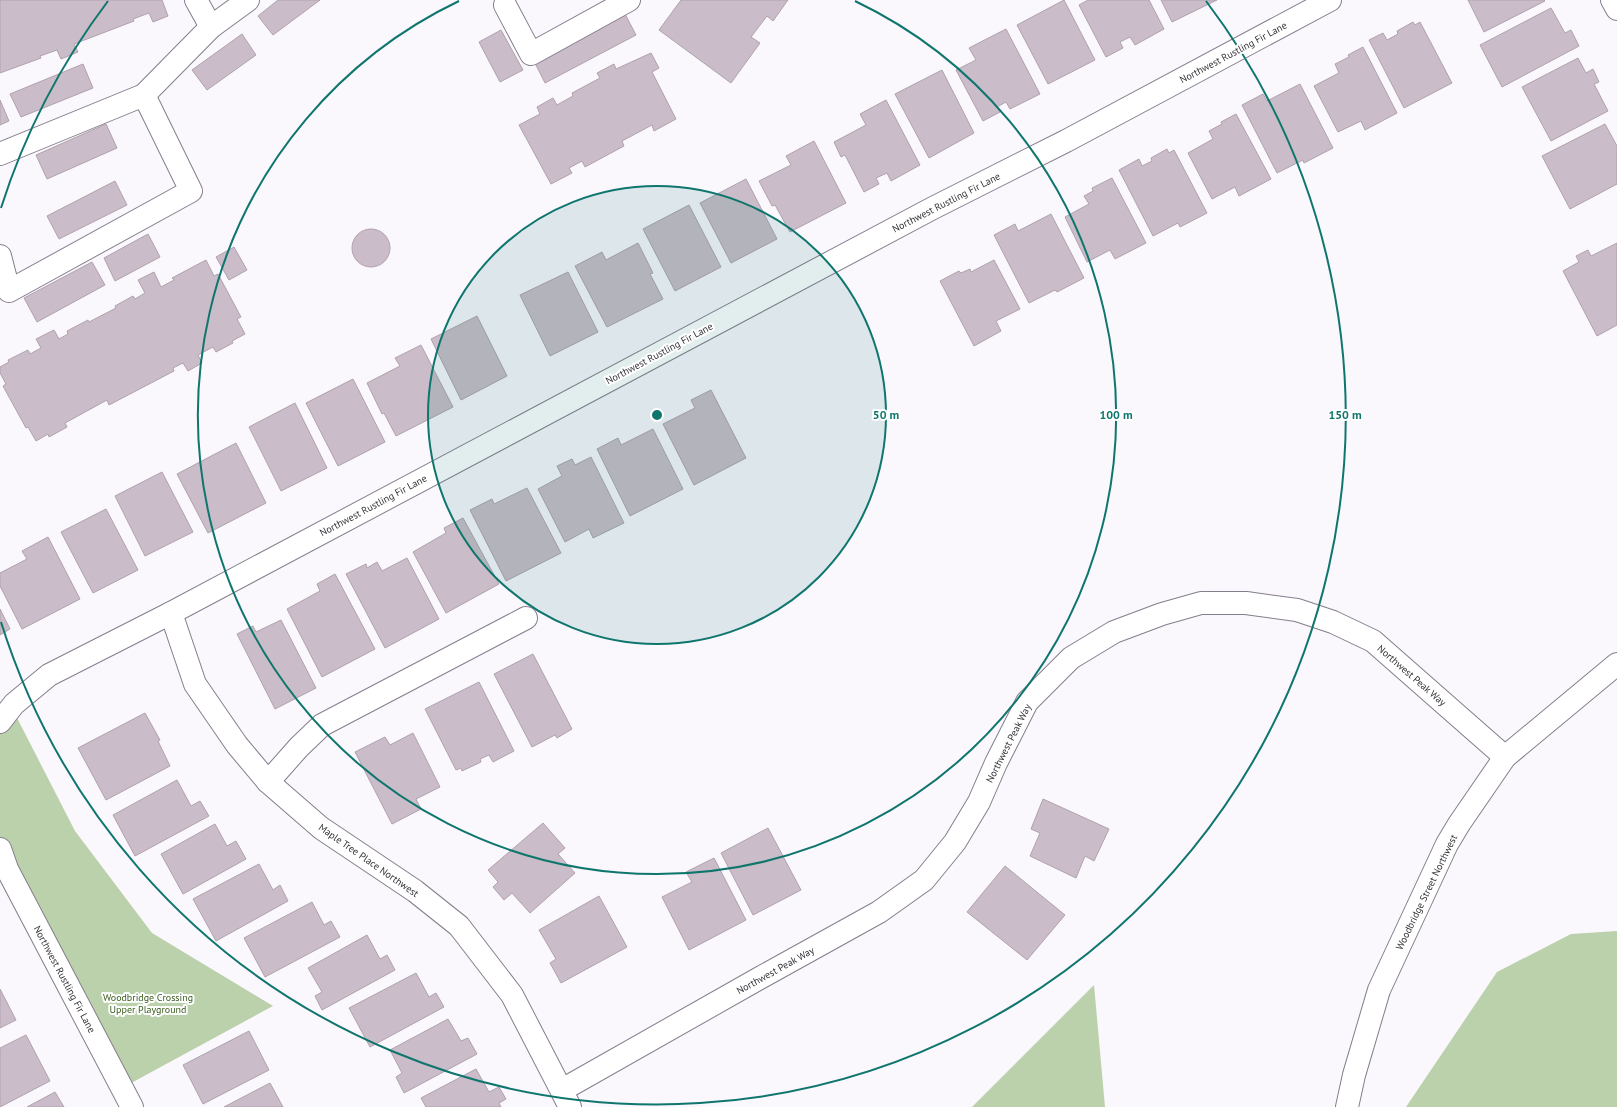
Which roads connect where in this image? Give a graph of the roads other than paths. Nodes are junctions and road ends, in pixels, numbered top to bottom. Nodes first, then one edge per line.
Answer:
1 (196, 0) edge
2 (248, 0) edge
3 (629, 0) edge
4 (1330, 0) edge
5 (1612, 0) edge
6 (505, 5) dead end
7 (1617, 9) edge
8 (211, 27) junction
9 (144, 95) junction
10 (0, 154) edge
11 (0, 256) edge
12 (171, 613) junction
13 (526, 618) dead end
14 (1617, 664) edge
15 (0, 722) edge
16 (1505, 757) junction
17 (268, 782) junction
18 (0, 849) edge
19 (566, 1099) edge
20 (132, 1107) edge
21 (1347, 1107) edge

1 - 8 street
2 - 8 street
3 - 6 street
4 - 12 street, Northwest Rustling Fir Lane
5 - 7 street
8 - 9 street
9 - 10 street
9 - 11 street
12 - 15 street, Northwest Rustling Fir Lane
12 - 17 street, Maple Tree Place Northwest
13 - 17 street
14 - 16 street, Woodbridge Street Northwest
16 - 19 street, Northwest Peak Way
16 - 21 street, Woodbridge Street Northwest
17 - 19 street, Maple Tree Place Northwest
18 - 20 street, Northwest Rustling Fir Lane

